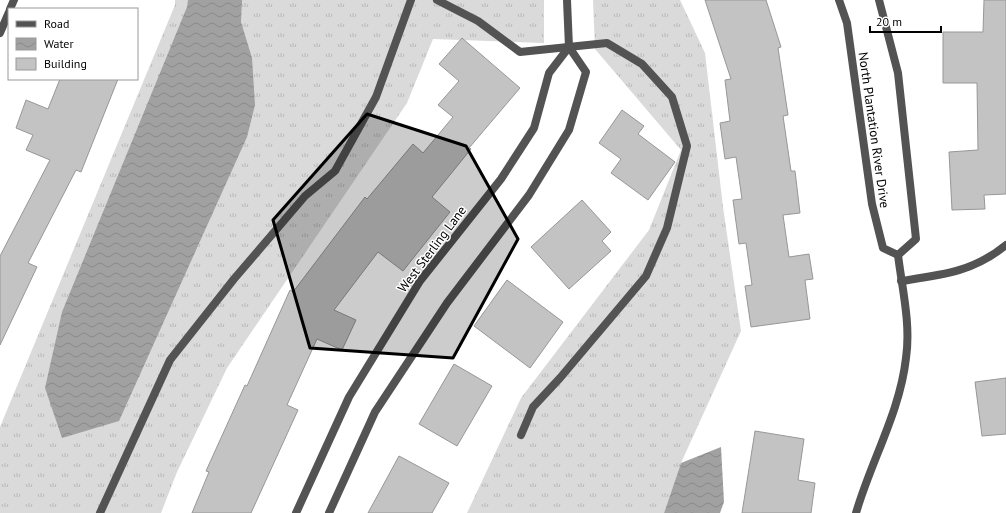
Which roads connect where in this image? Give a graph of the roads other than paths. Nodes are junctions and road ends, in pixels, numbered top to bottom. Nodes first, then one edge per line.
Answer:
1 (411, 0) edge
2 (437, 0) edge
3 (567, 0) edge
4 (839, 0) edge
5 (879, 0) edge
6 (8, 14) edge
7 (0, 33) edge
8 (569, 47) junction
9 (1006, 245) edge
10 (898, 255) junction
11 (901, 280) junction
12 (521, 435) dead end
13 (100, 513) edge
14 (296, 513) edge
15 (329, 513) edge
16 (856, 513) edge

1 - 13 street
2 - 8 street
3 - 8 street
4 - 10 street, North Plantation River Drive
5 - 10 street
6 - 7 street
8 - 12 street
8 - 14 street, West Sterling Lane
8 - 15 street
9 - 11 street
10 - 11 street
11 - 16 street

